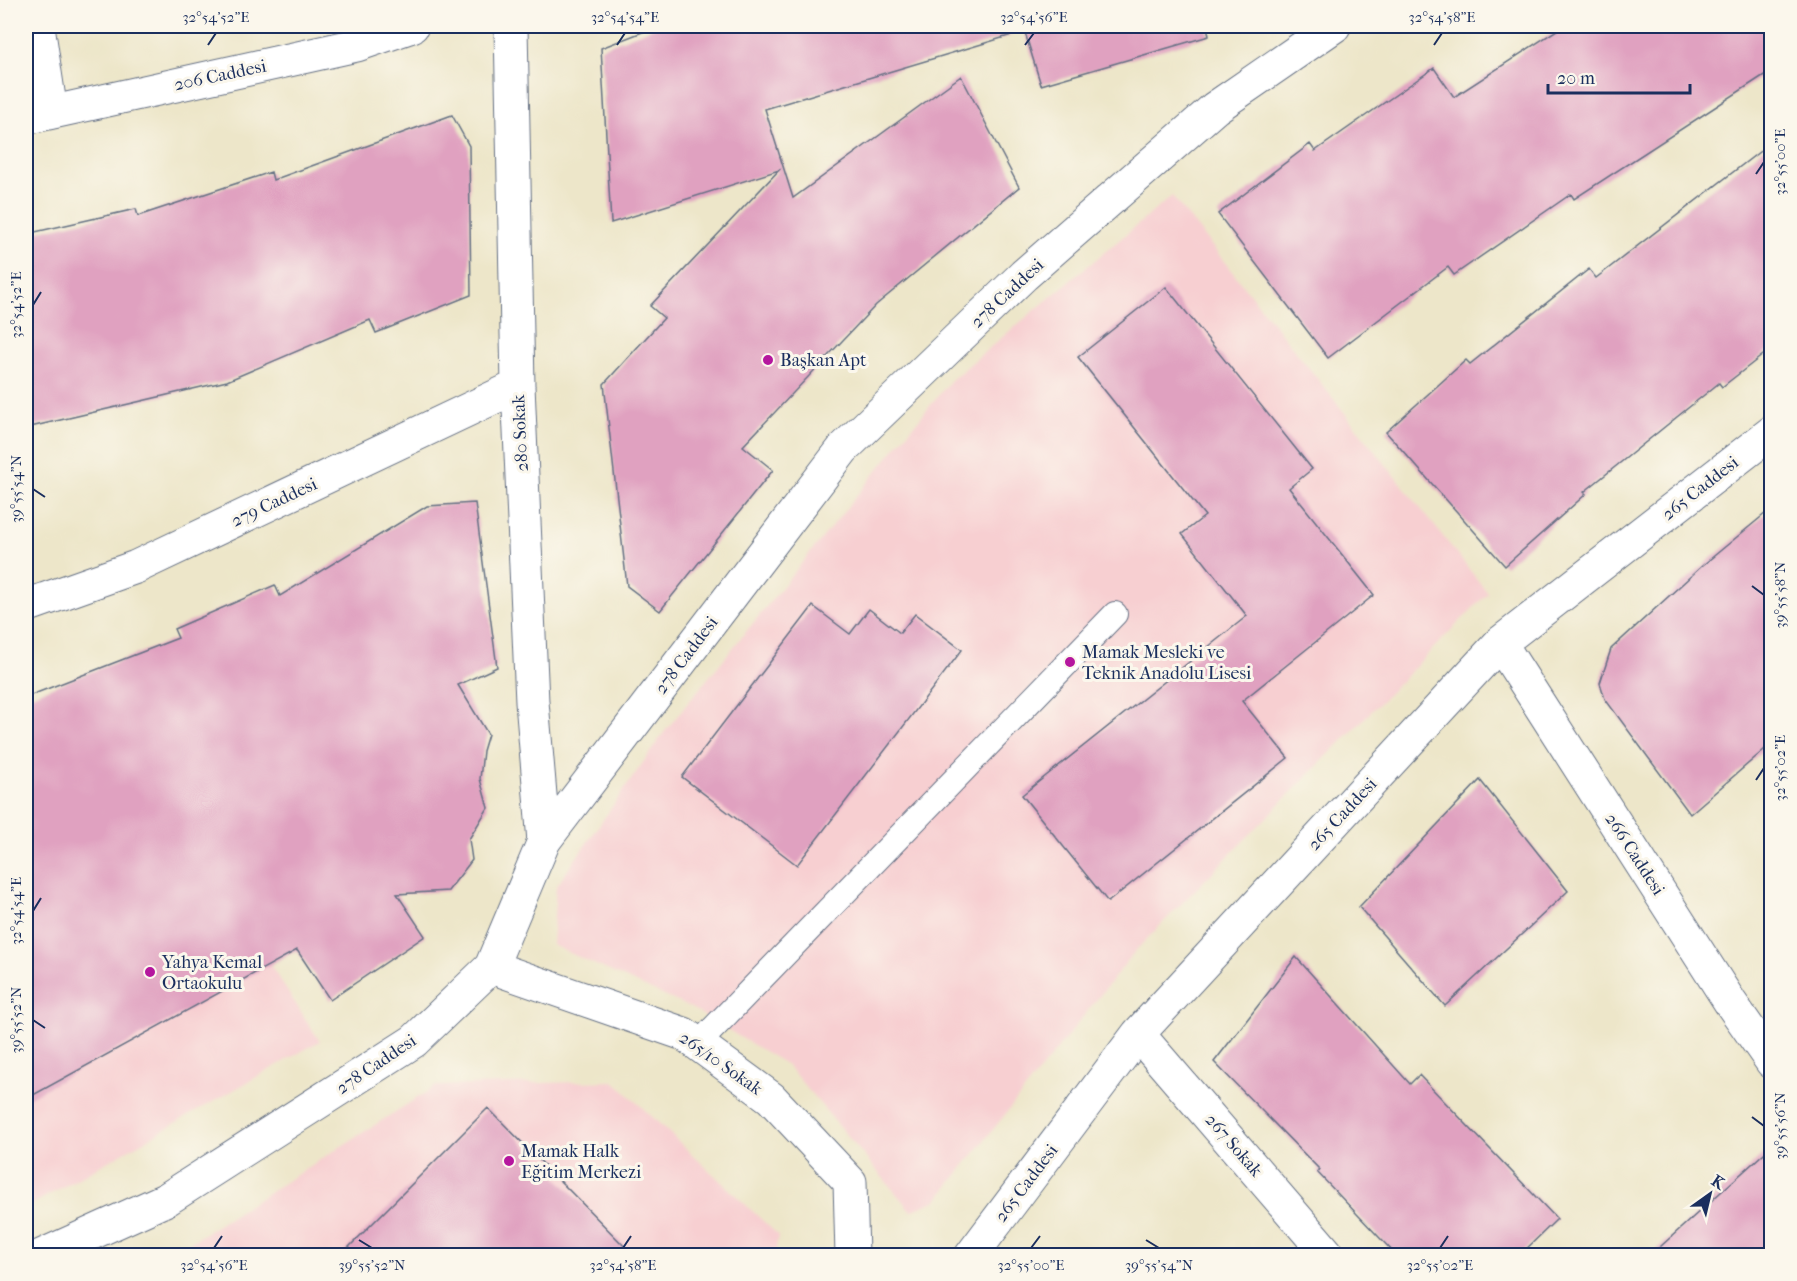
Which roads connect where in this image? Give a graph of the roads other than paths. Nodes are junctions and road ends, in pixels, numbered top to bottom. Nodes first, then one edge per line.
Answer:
1 (38, 26) edge
2 (412, 26) edge
3 (511, 26) edge
4 (1334, 26) edge
5 (38, 115) edge
6 (518, 386) junction
7 (1772, 432) edge
8 (26, 606) edge
9 (1115, 614) dead end
10 (1500, 643) junction
11 (544, 841) junction
12 (492, 967) junction
13 (1138, 1034) junction
14 (698, 1044) junction
15 (1772, 1062) edge
16 (41, 1256) edge
17 (852, 1256) edge
18 (972, 1256) edge
19 (1329, 1256) edge

1 - 5 street
2 - 5 street, 206 Caddesi
3 - 6 street, 280 Sokak
4 - 11 street, 278 Caddesi
6 - 8 street, 279 Caddesi
6 - 11 street, 280 Sokak
7 - 10 street, 265 Caddesi
9 - 14 lane
10 - 13 street, 265 Caddesi
10 - 15 street, 266 Caddesi
11 - 12 street, 278 Caddesi
12 - 14 street, 265/10 Sokak
12 - 16 street, 278 Caddesi
13 - 18 street, 265 Caddesi
13 - 19 street, 267 Sokak
14 - 17 street, 265/10 Sokak

